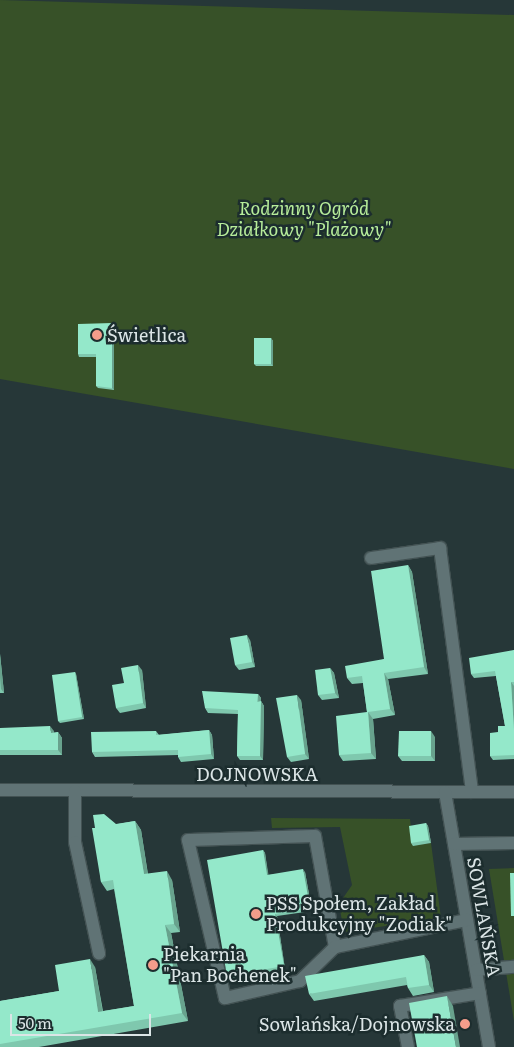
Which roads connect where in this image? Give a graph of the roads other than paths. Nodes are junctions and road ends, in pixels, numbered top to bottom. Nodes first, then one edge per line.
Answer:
1 (370, 558) dead end
2 (0, 790) edge
3 (75, 791) junction
4 (445, 792) junction
5 (472, 792) junction
6 (514, 792) edge
7 (514, 843) edge
8 (454, 844) junction
9 (467, 920) junction
10 (336, 947) junction
11 (99, 953) dead end
12 (514, 967) edge
13 (476, 970) junction
14 (480, 993) junction
15 (408, 1047) edge
16 (490, 1047) edge

1 - 5 street
2 - 3 street, DOJNOWSKA
3 - 4 street, DOJNOWSKA
3 - 11 street
4 - 5 street, DOJNOWSKA
4 - 8 street, SOWLAŃSKA
5 - 6 street, DOJNOWSKA
7 - 8 street
8 - 9 street, SOWLAŃSKA
9 - 10 street
9 - 13 street, SOWLAŃSKA
10 - 10 street
12 - 13 street
13 - 14 street, SOWLAŃSKA
14 - 15 street
14 - 16 street, SOWLAŃSKA

